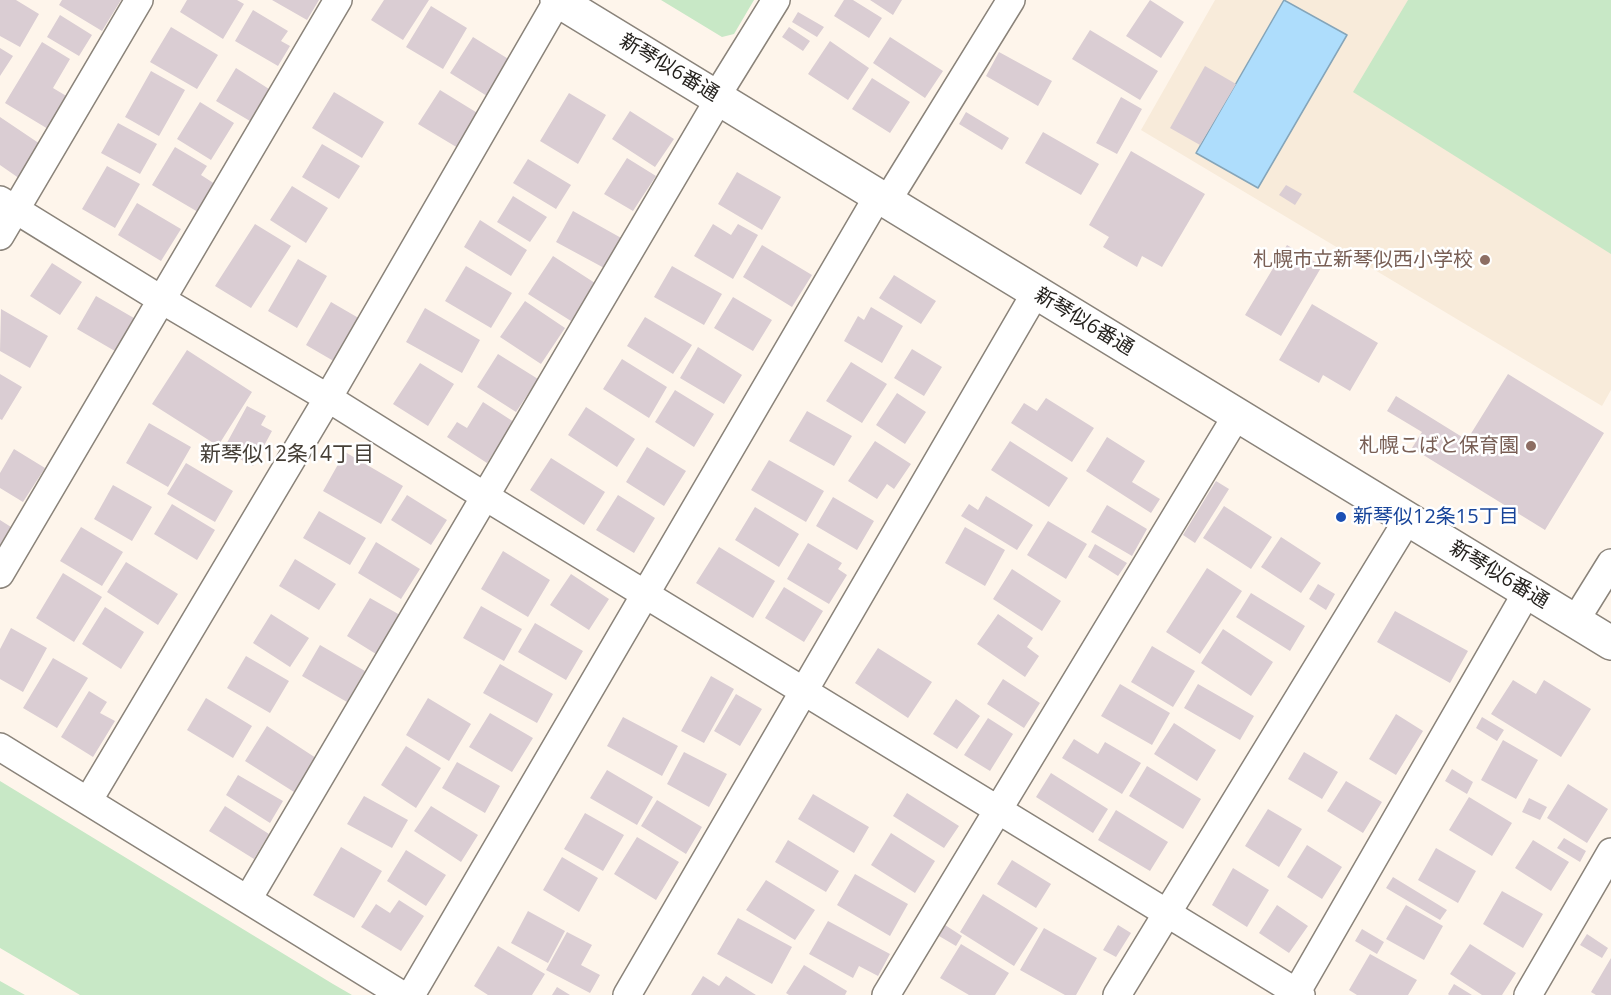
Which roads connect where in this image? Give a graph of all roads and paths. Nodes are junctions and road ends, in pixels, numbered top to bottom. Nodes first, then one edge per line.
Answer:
1 (139, 0) edge
2 (338, 0) edge
3 (776, 0) edge
4 (1011, 0) edge
5 (561, 1) edge
6 (718, 98) junction
7 (882, 198) junction
8 (8, 204) edge
9 (0, 236) edge
10 (1036, 292) junction
11 (162, 300) junction
12 (327, 398) junction
13 (1237, 415) junction
14 (486, 497) junction
15 (1408, 519) junction
16 (1611, 563) edge
17 (0, 574) edge
18 (1527, 592) junction
19 (645, 595) junction
20 (1575, 621) junction
21 (1611, 643) edge
22 (803, 691) junction
23 (0, 747) edge
24 (88, 801) junction
25 (999, 810) junction
26 (1611, 852) edge
27 (248, 899) junction
28 (1167, 914) junction
29 (1298, 994) edge
30 (402, 995) edge
31 (411, 995) edge
32 (627, 995) edge
33 (886, 995) edge
34 (1117, 995) edge
35 (1528, 995) edge

1 - 8 street
2 - 11 street
3 - 6 street
4 - 7 street
5 - 6 street, 新琴似6番通
5 - 12 street
6 - 7 street, 新琴似6番通
6 - 14 street
7 - 10 street, 新琴似6番通
7 - 19 street
8 - 9 street
8 - 11 street
10 - 13 street, 新琴似6番通
10 - 22 street
11 - 12 street
11 - 17 street
12 - 14 street
12 - 24 street
13 - 15 street, 新琴似6番通
13 - 25 street
14 - 19 street
14 - 27 street
15 - 18 street, 新琴似6番通
15 - 28 street
16 - 20 street
18 - 20 street, 新琴似6番通
18 - 29 street
19 - 22 street
19 - 31 street
20 - 21 street, 新琴似6番通
22 - 25 street
22 - 32 street
23 - 24 street
24 - 27 street
25 - 28 street
25 - 33 street
26 - 35 street
27 - 30 street
28 - 29 street
28 - 34 street

